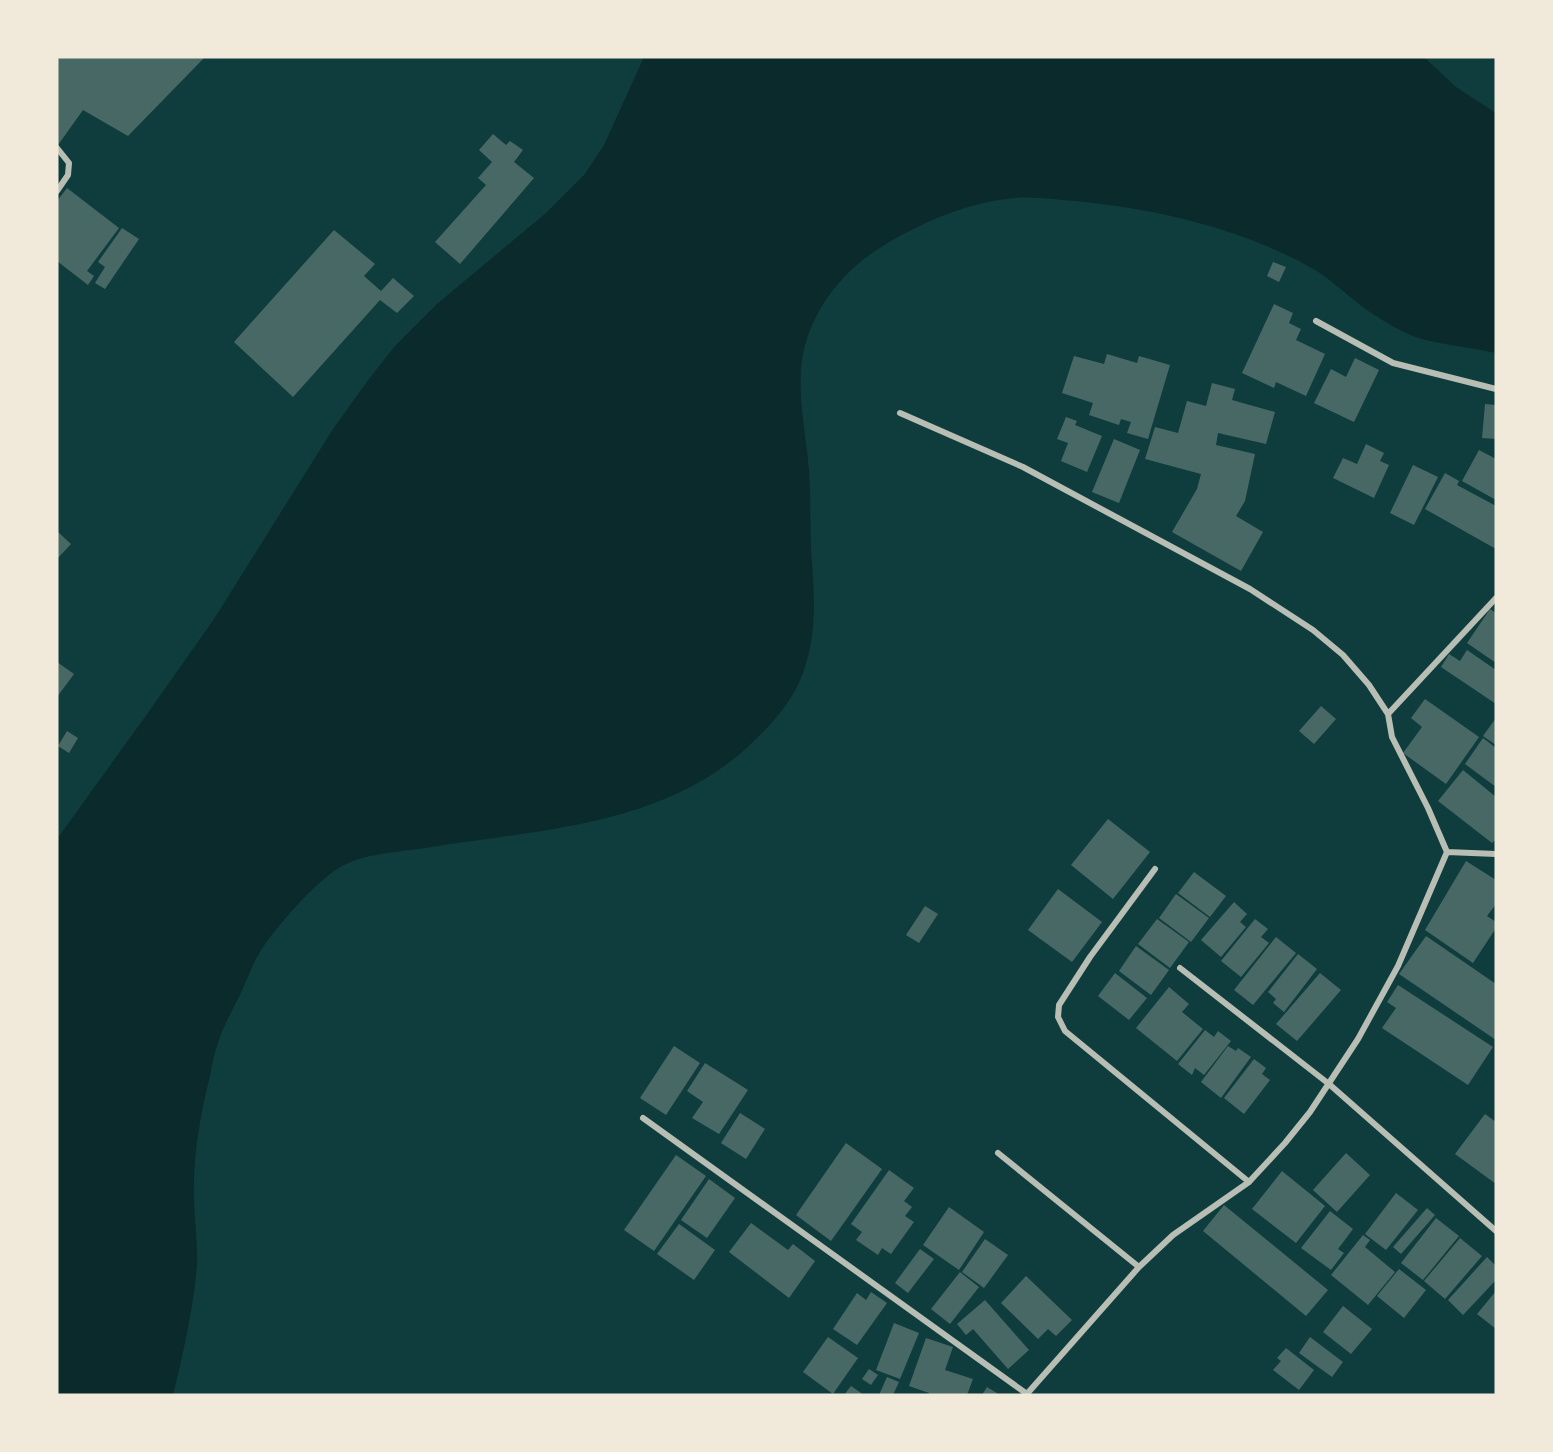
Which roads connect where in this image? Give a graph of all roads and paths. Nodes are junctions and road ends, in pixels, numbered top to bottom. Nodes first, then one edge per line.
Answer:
1 (58, 149) edge
2 (57, 191) edge
3 (1316, 321) dead end
4 (1496, 389) edge
5 (900, 413) dead end
6 (1496, 598) edge
7 (1388, 714) junction
8 (1447, 852) junction
9 (1496, 854) edge
10 (1155, 869) dead end
11 (1180, 968) dead end
12 (1329, 1084) junction
13 (643, 1118) dead end
14 (998, 1153) dead end
15 (1249, 1182) junction
16 (1496, 1231) edge
17 (1139, 1267) junction
18 (1027, 1395) edge

1 - 2 street
3 - 4 street
5 - 7 street
6 - 7 street
7 - 8 street
8 - 9 street
8 - 12 street
10 - 15 street
11 - 12 street
12 - 15 street
12 - 16 street
13 - 18 street
14 - 17 street
15 - 17 street
17 - 18 street

